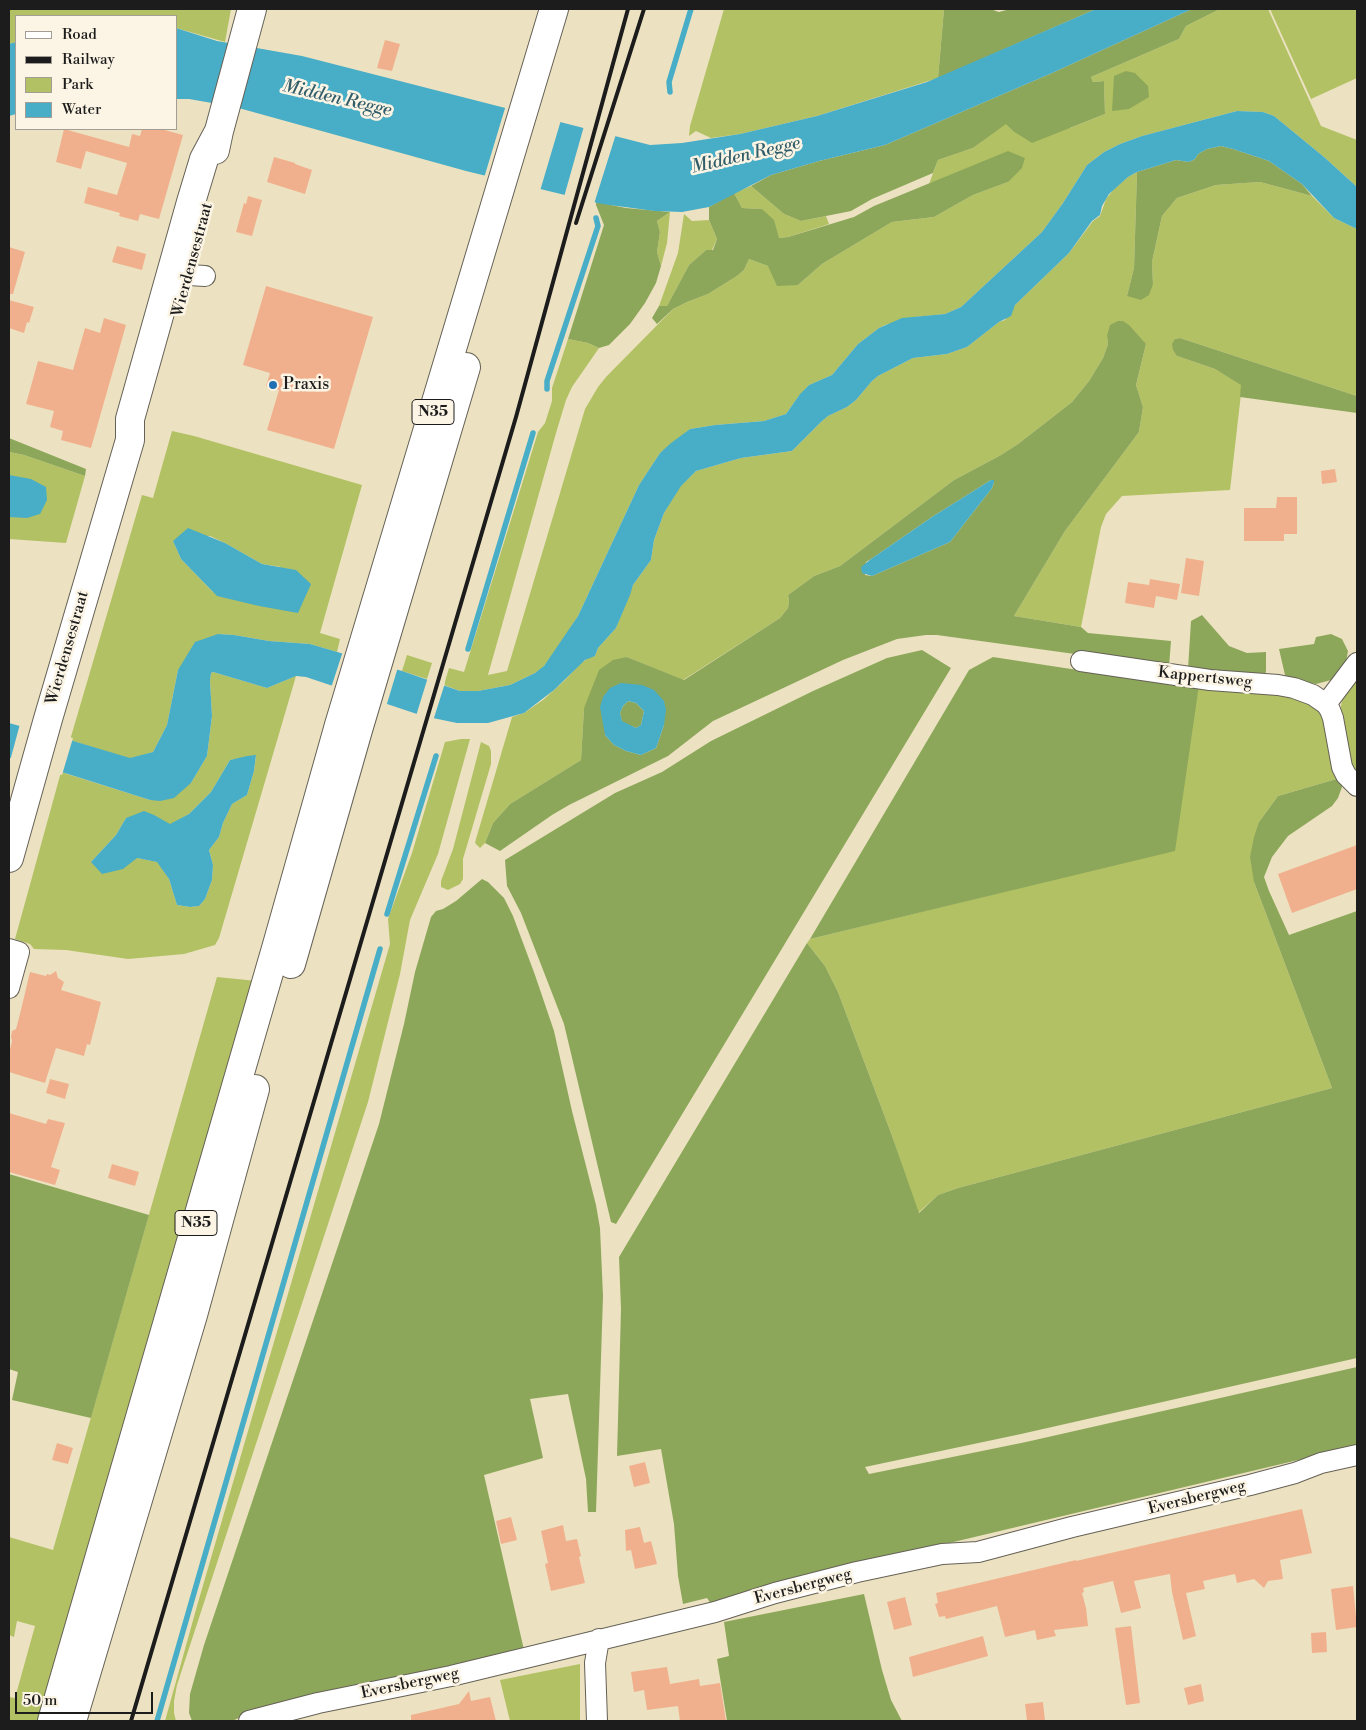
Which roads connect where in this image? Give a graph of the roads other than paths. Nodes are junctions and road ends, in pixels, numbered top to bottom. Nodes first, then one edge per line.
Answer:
1 (252, 9) edge
2 (554, 9) edge
3 (574, 9) edge
4 (537, 99) junction
5 (1081, 661) dead end
6 (1357, 662) edge
7 (1326, 704) junction
8 (349, 727) junction
9 (1357, 786) edge
10 (9, 858) edge
11 (9, 950) edge
12 (9, 988) edge
13 (1357, 1455) edge
14 (599, 1639) junction
15 (52, 1721) edge
16 (72, 1721) edge
17 (249, 1721) edge
18 (597, 1721) edge

1 - 10 main road, Wierdensestraat
2 - 4 main road, N35
3 - 4 main road, N35
4 - 8 main road, N35
5 - 7 street, Kappertsweg
6 - 7 street
7 - 9 street
8 - 15 main road, N35
8 - 16 main road, N35
11 - 12 street
13 - 14 street, Eversbergweg
14 - 17 street, Eversbergweg
14 - 18 street

